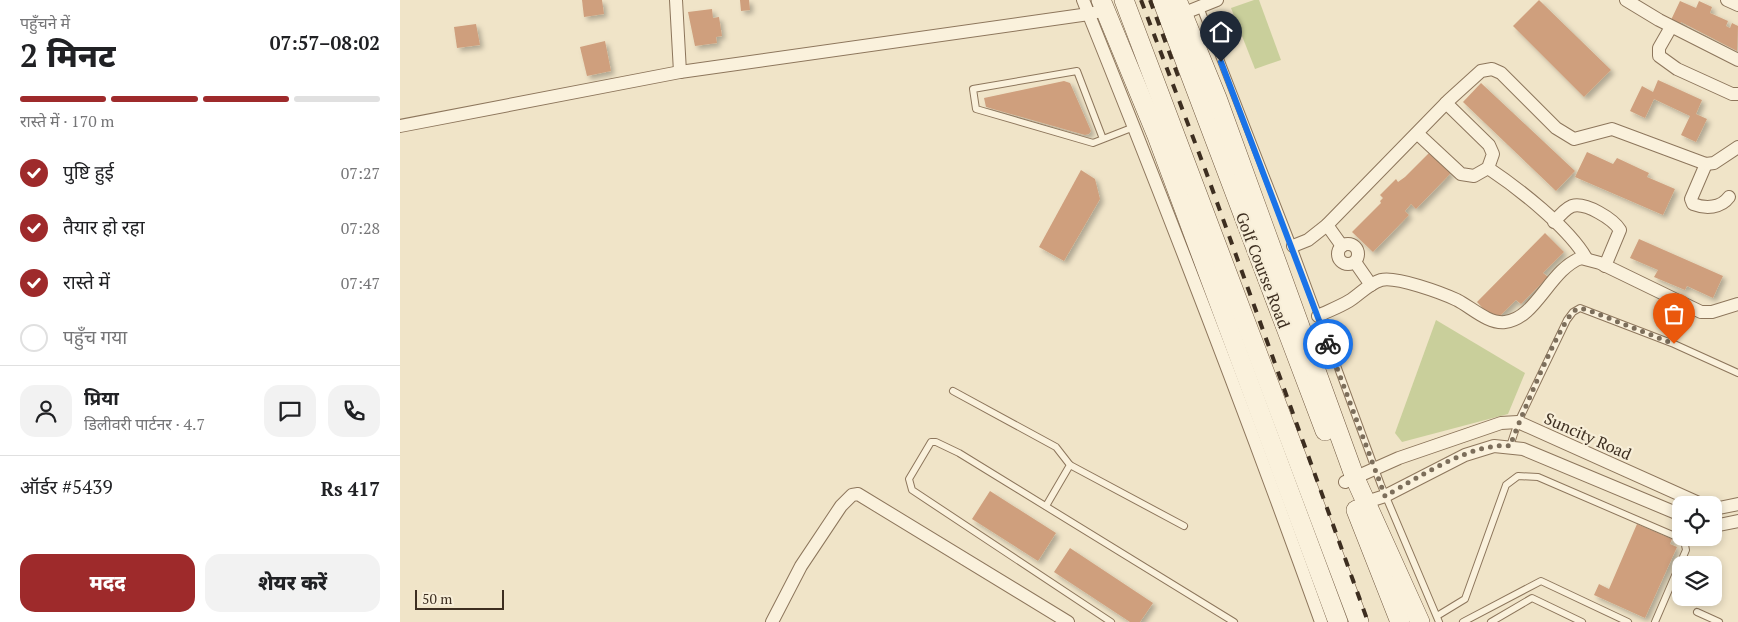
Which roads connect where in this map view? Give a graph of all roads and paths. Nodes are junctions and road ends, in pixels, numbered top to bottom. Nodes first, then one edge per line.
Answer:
1 (676, 0) edge
2 (1083, 0) edge
3 (1124, 0) edge
4 (1162, 0) edge
5 (1217, 0) edge
6 (1626, 0) edge
7 (1727, 0) edge
8 (1199, 3) edge
9 (1643, 5) edge
10 (1738, 5) edge
11 (1180, 7) edge
12 (1098, 8) edge
13 (1671, 27) junction
14 (1738, 60) edge
15 (680, 72) junction
16 (1738, 94) edge
17 (1209, 101) junction
18 (1446, 103) junction
19 (400, 126) edge
20 (1134, 127) junction
21 (1165, 134) junction
22 (1418, 134) junction
23 (1104, 139) junction
24 (1738, 147) edge
25 (1706, 164) junction
26 (1488, 168) junction
27 (1729, 197) dead end
28 (1554, 222) junction
29 (1327, 225) junction
30 (1293, 246) junction
31 (1586, 258) junction
32 (1605, 266) junction
33 (1371, 284) junction
34 (1738, 304) edge
35 (1318, 316) junction
36 (1738, 373) edge
37 (953, 391) dead end
38 (1518, 422) junction
39 (1510, 446) junction
40 (1070, 465) junction
41 (1375, 469) junction
42 (1350, 480) junction
43 (1385, 496) junction
44 (1682, 496) edge
45 (1360, 504) junction
46 (1738, 504) edge
47 (1046, 506) junction
48 (1722, 508) edge
49 (1672, 511) edge
50 (1738, 521) edge
51 (1722, 524) edge
52 (1184, 526) dead end
53 (1312, 551) junction
54 (1342, 576) junction
55 (1697, 612) dead end
56 (1432, 620) edge
57 (772, 622) edge
58 (1068, 622) edge
59 (1111, 622) edge
60 (1234, 622) edge
61 (1321, 622) edge
62 (1338, 622) edge
63 (1359, 622) edge
64 (1400, 622) edge
65 (1462, 622) edge
66 (1491, 622) edge
67 (1582, 622) edge
68 (1628, 622) edge
69 (1655, 622) edge
70 (1720, 622) edge

1 - 15 street
2 - 12 street
3 - 21 main road
4 - 17 main road, Golf Course Road
5 - 8 street
6 - 9 street
7 - 10 street
8 - 11 street
8 - 30 lane
9 - 13 street
11 - 17 main road
12 - 15 street
12 - 20 street
12 - 21 main road
13 - 14 street
13 - 16 street
15 - 19 street
17 - 42 main road, Golf Course Road
18 - 22 street
18 - 25 street
18 - 26 street
20 - 23 lane
20 - 61 street
21 - 53 main road
21 - 54 main road
22 - 26 street
22 - 29 street
23 - 23 lane
24 - 25 street
25 - 27 street
26 - 28 street
28 - 31 street
28 - 32 street
29 - 30 street
29 - 33 street
30 - 35 lane
31 - 32 street
31 - 33 street
32 - 34 street
33 - 35 street
35 - 41 lane
36 - 38 lane
37 - 40 lane
38 - 39 lane
38 - 41 street, Suncity Road
38 - 44 street, Suncity Road
39 - 43 street
39 - 49 street
40 - 47 lane
40 - 52 lane
41 - 42 street, Suncity Road
41 - 43 lane
42 - 45 main road, Golf Course Road
43 - 45 street
43 - 56 lane
45 - 56 main road
45 - 64 main road, Golf Course Road
46 - 48 street
47 - 59 lane
47 - 60 lane
50 - 51 street
53 - 54 main road
53 - 62 main road
54 - 63 main road
55 - 70 lane
56 - 69 lane
57 - 58 street
65 - 68 lane
66 - 67 lane

